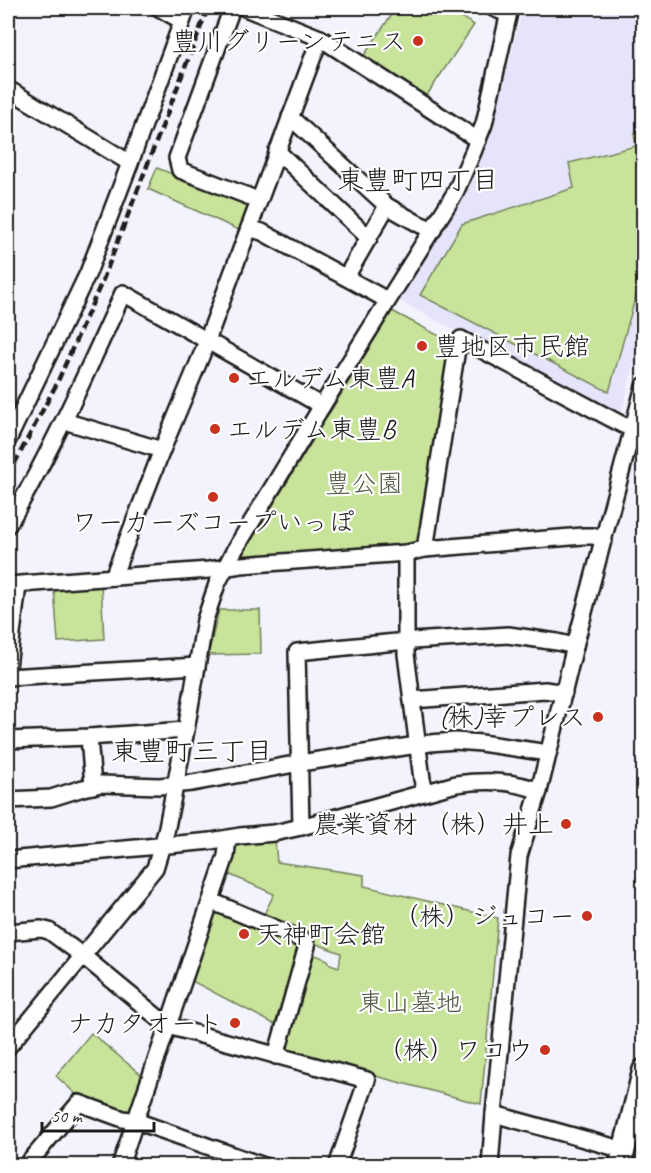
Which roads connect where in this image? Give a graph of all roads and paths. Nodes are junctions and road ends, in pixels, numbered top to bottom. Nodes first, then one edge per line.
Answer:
1 (159, 8) edge
2 (232, 8) edge
3 (244, 8) edge
4 (493, 8) edge
5 (509, 11) edge
6 (184, 14) edge
7 (320, 38) junction
8 (8, 88) edge
9 (290, 117) junction
10 (478, 140) junction
11 (278, 152) junction
12 (130, 164) junction
13 (258, 200) junction
14 (387, 207) junction
15 (249, 228) junction
16 (433, 230) junction
17 (369, 238) junction
18 (346, 277) junction
19 (387, 300) junction
20 (206, 340) junction
21 (644, 386) edge
22 (322, 406) junction
23 (64, 421) junction
24 (638, 430) edge
25 (8, 440) edge
26 (162, 450) junction
27 (8, 525) edge
28 (604, 539) junction
29 (425, 549) junction
30 (406, 553) junction
31 (225, 567) junction
32 (113, 577) junction
33 (13, 585) edge
34 (406, 642) junction
35 (575, 646) junction
36 (197, 666) junction
37 (8, 667) edge
38 (8, 677) edge
39 (564, 693) junction
40 (412, 700) junction
41 (186, 730) junction
42 (89, 737) junction
43 (8, 740) edge
44 (418, 744) junction
45 (548, 753) junction
46 (300, 763) junction
47 (176, 784) junction
48 (93, 786) junction
49 (539, 791) junction
50 (425, 792) junction
51 (8, 800) edge
52 (301, 827) junction
53 (228, 839) junction
54 (163, 845) junction
55 (8, 860) edge
56 (211, 901) junction
57 (8, 932) edge
58 (83, 956) junction
59 (168, 1026) junction
60 (8, 1047) edge
61 (276, 1056) junction
62 (644, 1070) edge
63 (494, 1114) junction
64 (136, 1121) junction
65 (622, 1158) edge
66 (26, 1166) edge
67 (120, 1166) edge
68 (264, 1166) edge
69 (337, 1166) edge
70 (490, 1166) edge

1 - 6 street
2 - 13 street
3 - 7 street
4 - 5 street
5 - 10 street
6 - 12 street
7 - 9 street
7 - 10 street
8 - 12 street
9 - 11 street
9 - 14 street
10 - 16 street
11 - 13 street
11 - 17 street
12 - 25 street
13 - 15 street
14 - 16 street
14 - 17 street
15 - 18 street
15 - 20 street
16 - 19 street
17 - 18 street
18 - 19 street
19 - 22 street
20 - 22 street
20 - 23 street
20 - 26 street
21 - 24 street
22 - 31 street
23 - 26 street
23 - 27 street
24 - 28 street
24 - 29 street
26 - 32 street
28 - 29 street
28 - 35 street
29 - 30 street
30 - 31 street
30 - 34 street
31 - 32 street
31 - 36 street
32 - 33 street
33 - 37 street
34 - 35 street
34 - 40 street
34 - 46 street
35 - 39 street
36 - 38 street
36 - 41 street
39 - 40 street
39 - 45 street
40 - 44 street
41 - 42 street
41 - 47 street
42 - 43 street
42 - 48 street
44 - 45 street
44 - 46 street
44 - 50 street
45 - 49 street
46 - 47 street
46 - 52 street
47 - 48 street
47 - 54 street
48 - 51 street
49 - 50 street
49 - 63 street
50 - 52 street
52 - 53 street
53 - 54 street
53 - 56 street
54 - 55 street
54 - 58 street
56 - 59 street
56 - 61 street
57 - 58 street
58 - 59 street
58 - 60 street
59 - 61 street
59 - 64 street
61 - 69 street
62 - 65 highway
63 - 65 street
63 - 70 street
64 - 66 street
64 - 67 street
64 - 68 street

